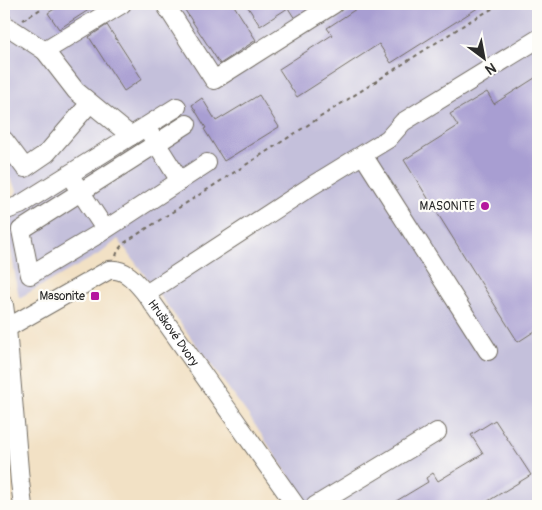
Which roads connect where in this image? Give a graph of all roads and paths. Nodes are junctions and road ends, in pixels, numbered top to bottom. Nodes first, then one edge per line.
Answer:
1 (122, 4) edge
2 (165, 4) edge
3 (334, 4) edge
4 (501, 4) edge
5 (44, 7) dead end
6 (22, 22) dead end
7 (4, 24) edge
8 (538, 39) edge
9 (45, 51) junction
10 (90, 103) junction
11 (177, 107) dead end
12 (187, 124) dead end
13 (139, 131) junction
14 (4, 140) edge
15 (156, 143) junction
16 (363, 155) junction
17 (207, 164) dead end
18 (69, 174) junction
19 (180, 181) junction
20 (81, 192) junction
21 (4, 211) edge
22 (105, 229) junction
23 (4, 260) edge
24 (115, 263) dead end
25 (146, 294) junction
26 (7, 301) edge
27 (7, 328) junction
28 (488, 351) dead end
29 (438, 432) dead end
30 (23, 506) edge
31 (296, 506) edge
32 (315, 506) edge

1 - 9 street
2 - 3 street
4 - 24 path
5 - 6 path
7 - 9 street
8 - 16 street
9 - 10 street
10 - 13 street
10 - 14 street
11 - 13 street
12 - 15 street
13 - 15 street
13 - 18 street
15 - 19 street
15 - 20 street
16 - 25 street
16 - 28 street
17 - 19 street
18 - 20 street
18 - 21 street
19 - 22 street
20 - 22 street
20 - 22 street
23 - 26 path
25 - 27 street, Hruškové Dvory
25 - 31 street, Hruškové Dvory
26 - 27 street
27 - 30 street
29 - 32 street

